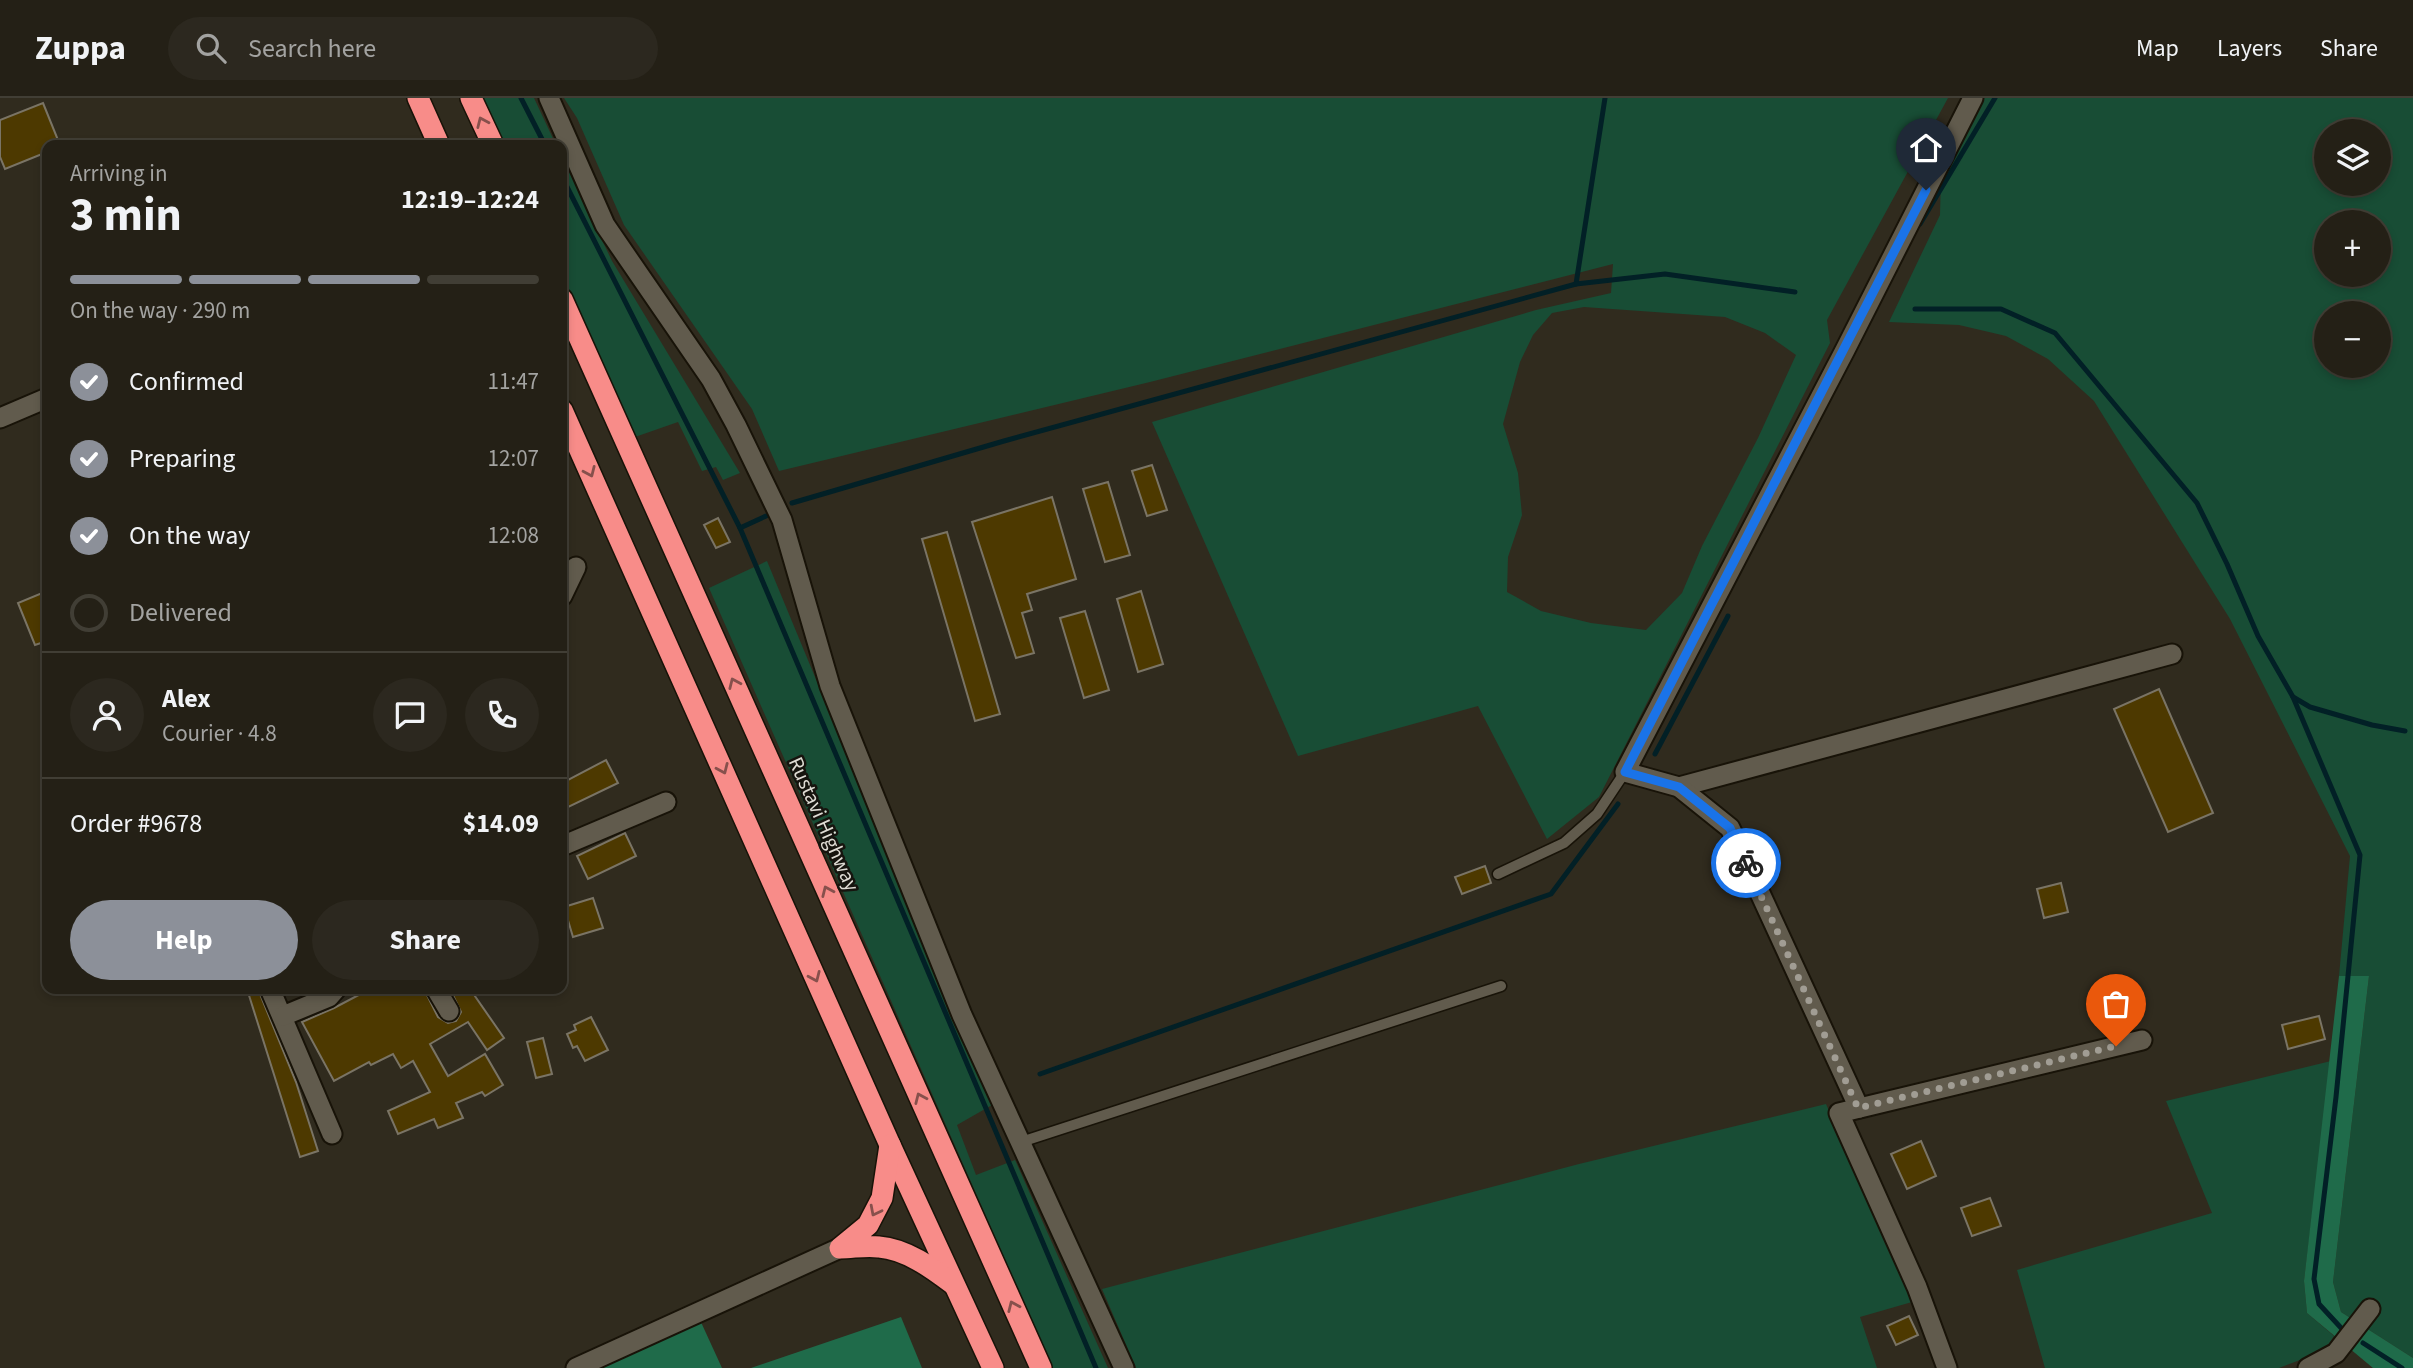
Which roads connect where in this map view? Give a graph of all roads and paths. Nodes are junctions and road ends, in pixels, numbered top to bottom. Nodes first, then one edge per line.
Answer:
1 (418, 98) edge
2 (471, 98) edge
3 (549, 98) edge
4 (1973, 98) edge
5 (437, 140) edge
6 (491, 140) edge
7 (567, 310) edge
8 (42, 400) edge
9 (0, 418) edge
10 (567, 421) edge
11 (576, 567) dead end
12 (567, 586) edge
13 (2172, 654) dead end
14 (1625, 772) junction
15 (1679, 787) junction
16 (666, 802) dead end
17 (567, 844) edge
18 (1498, 874) dead end
19 (1500, 986) dead end
20 (273, 994) edge
21 (332, 994) edge
22 (439, 994) edge
23 (449, 1011) dead end
24 (283, 1016) junction
25 (2141, 1040) dead end
26 (1858, 1108) junction
27 (332, 1134) dead end
28 (1020, 1142) junction
29 (890, 1145) junction
30 (840, 1248) junction
31 (955, 1285) junction
32 (2370, 1309) dead end
33 (576, 1368) edge
34 (993, 1368) edge
35 (1041, 1368) edge
36 (1124, 1368) edge
37 (1947, 1368) edge
38 (2308, 1368) edge

1 - 5 highway
6 -> 2 highway
3 - 28 street
4 - 14 street
35 -> 7 highway, Rustavi Highway
8 - 9 street
10 -> 29 highway
11 - 12 street
13 - 15 street
14 - 15 street
14 - 18 lane
15 - 26 street
16 - 17 street
19 - 28 lane
20 - 24 street
21 - 24 street
22 - 23 street
24 - 27 street
25 - 26 street
26 - 37 street
28 - 36 street
29 -> 30 highway
29 - 31 highway
30 - 31 highway
30 - 33 street
31 - 34 highway
32 - 38 street

